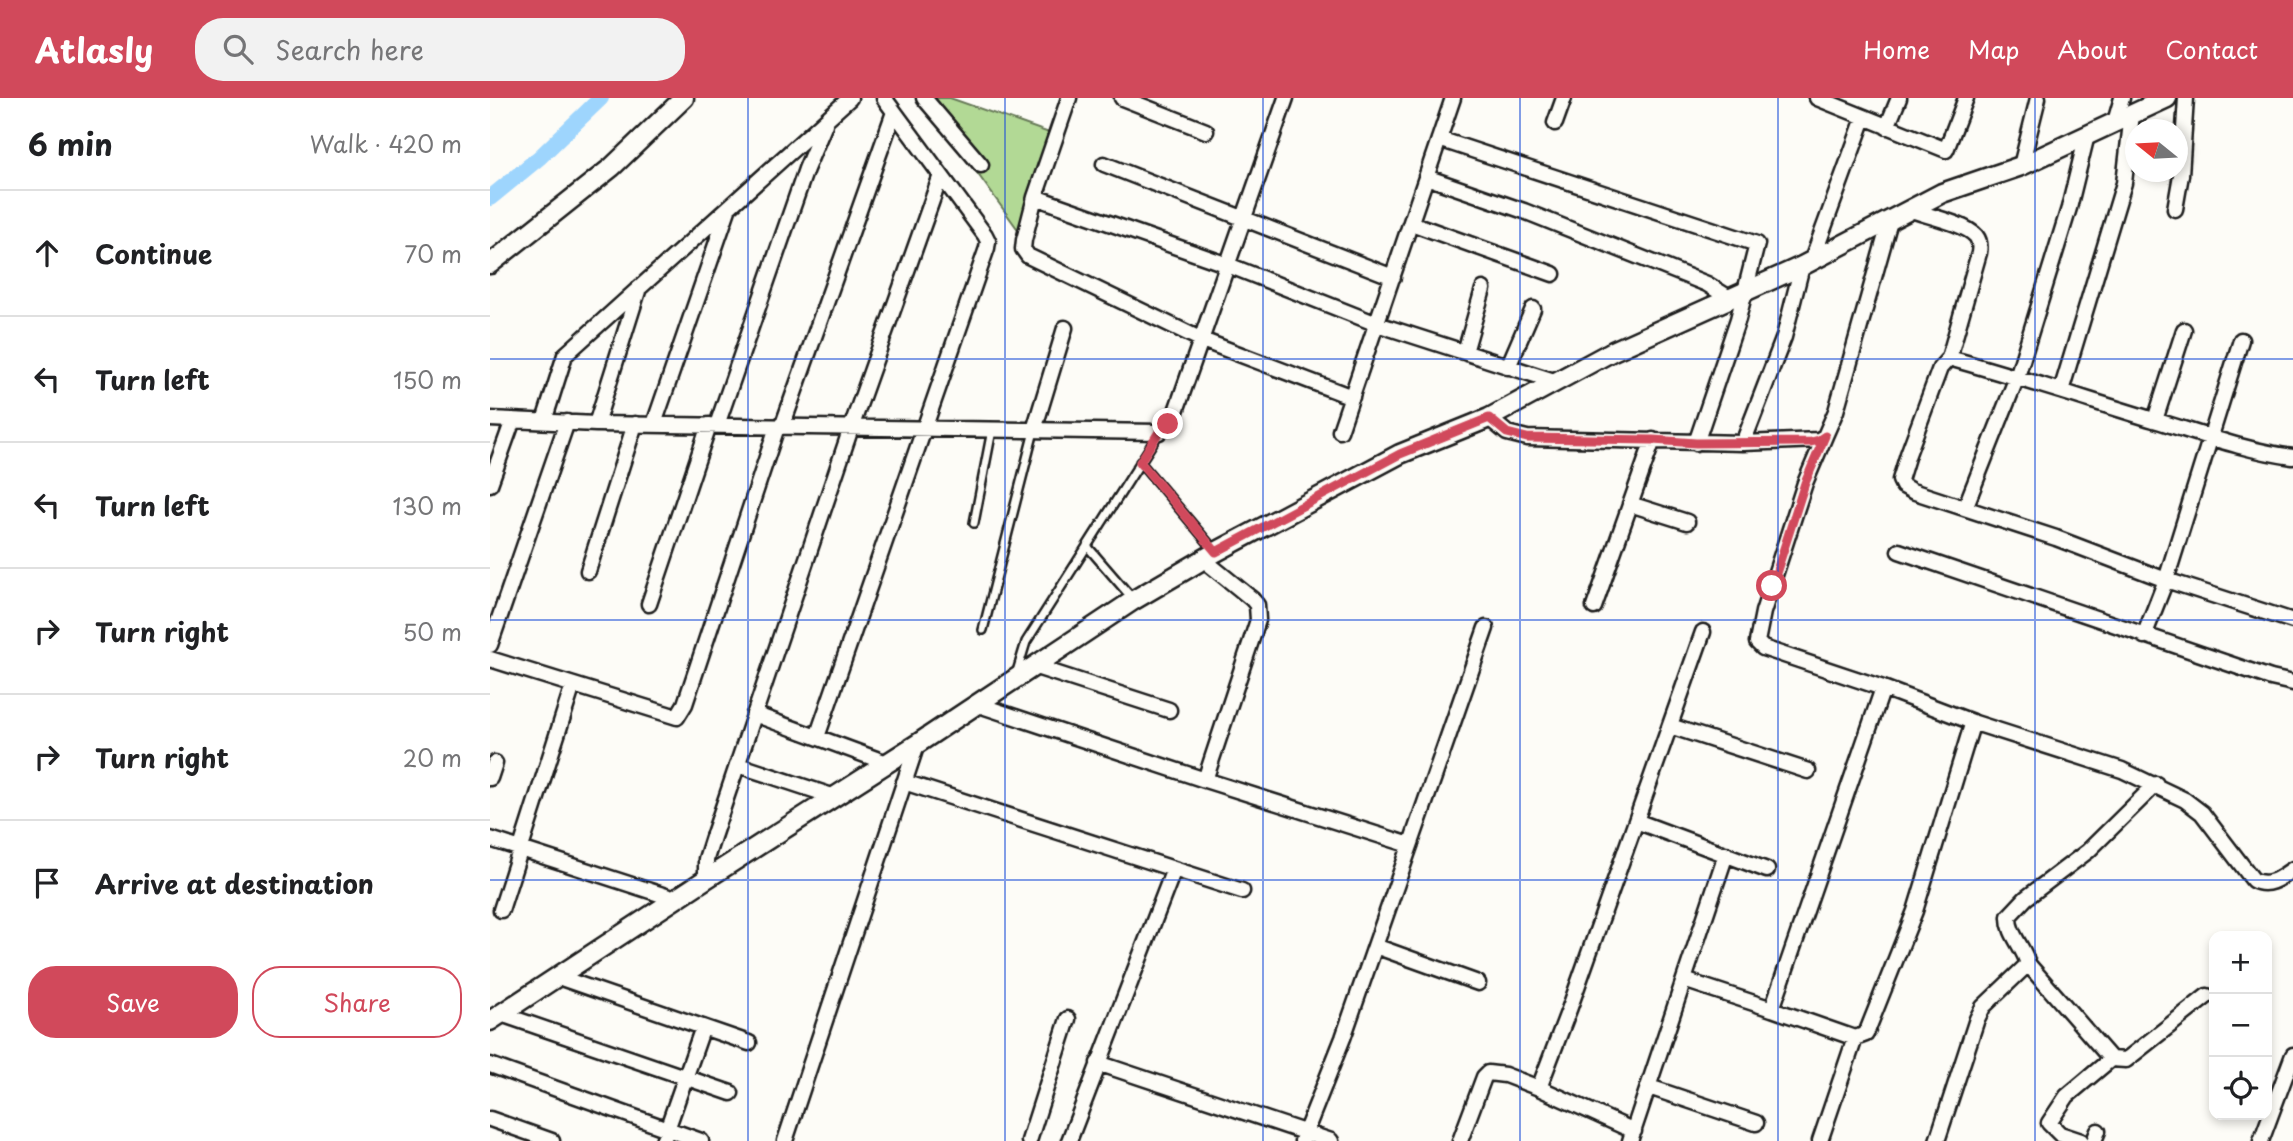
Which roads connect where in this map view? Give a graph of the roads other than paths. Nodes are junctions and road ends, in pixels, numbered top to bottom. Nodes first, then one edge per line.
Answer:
1 (684, 98) edge
2 (850, 98) edge
3 (884, 98) edge
4 (923, 98) edge
5 (1069, 98) edge
6 (1122, 98) edge
7 (1286, 98) edge
8 (1453, 98) edge
9 (1564, 98) edge
10 (1816, 98) edge
11 (1899, 98) edge
12 (1966, 98) edge
13 (2039, 98) edge
14 (2122, 98) edge
15 (2166, 98) edge
16 (2186, 98) edge
17 (1840, 103) edge
18 (894, 112) junction
19 (828, 117) junction
20 (1864, 118) junction
21 (2123, 118) junction
22 (1555, 123) dead end
23 (1888, 127) junction
24 (1206, 131) dead end
25 (2087, 135) junction
26 (1439, 139) junction
27 (981, 164) dead end
28 (1104, 164) dead end
29 (2021, 166) junction
30 (941, 175) junction
31 (1426, 177) junction
32 (1035, 197) junction
33 (730, 206) junction
34 (2175, 209) dead end
35 (1911, 210) junction
36 (1244, 219) junction
37 (1890, 221) junction
38 (1411, 223) junction
39 (1807, 263) junction
40 (490, 264) edge
41 (1228, 265) junction
42 (1553, 274) dead end
43 (1393, 277) junction
44 (640, 288) junction
45 (1483, 289) dead end
46 (1738, 296) junction
47 (1532, 309) dead end
48 (1377, 324) junction
49 (1065, 328) dead end
50 (2184, 330) dead end
51 (1202, 340) junction
52 (2241, 340) dead end
53 (1465, 352) junction
54 (1949, 358) junction
55 (1508, 367) junction
56 (2017, 377) junction
57 (1554, 382) junction
58 (2061, 391) junction
59 (1352, 397) junction
60 (1489, 418) junction
61 (490, 419) edge
62 (513, 420) junction
63 (2155, 420) junction
64 (544, 421) junction
65 (567, 422) junction
66 (596, 424) junction
67 (635, 424) junction
68 (654, 424) junction
69 (713, 425) junction
70 (779, 427) junction
71 (851, 428) junction
72 (923, 429) junction
73 (992, 430) junction
74 (1034, 430) junction
75 (1340, 431) dead end
76 (1159, 432) junction
77 (1825, 436) junction
78 (2210, 439) junction
79 (1653, 440) junction
80 (1696, 443) junction
81 (1743, 443) junction
82 (2293, 457) edge
83 (1140, 462) junction
84 (490, 484) edge
85 (1630, 504) junction
86 (1965, 509) junction
87 (1687, 522) dead end
88 (974, 523) dead end
89 (1087, 546) junction
90 (1899, 551) dead end
91 (1210, 556) junction
92 (588, 571) dead end
93 (2166, 580) junction
94 (1133, 600) junction
95 (649, 604) dead end
96 (1594, 607) dead end
97 (2293, 621) edge
98 (1486, 628) dead end
99 (983, 630) dead end
100 (1703, 632) dead end
101 (2144, 636) junction
102 (490, 645) edge
103 (490, 659) edge
104 (1033, 666) junction
105 (1015, 678) junction
106 (2293, 683) edge
107 (573, 685) junction
108 (1883, 688) junction
109 (976, 704) junction
110 (1169, 710) dead end
111 (754, 714) junction
112 (1975, 723) junction
113 (1670, 726) junction
114 (817, 737) junction
115 (917, 744) junction
116 (495, 763) dead end
117 (887, 763) junction
118 (737, 765) junction
119 (1808, 771) dead end
120 (490, 778) edge
121 (1205, 780) junction
122 (904, 782) junction
123 (2156, 784) junction
124 (835, 797) junction
125 (1636, 821) junction
126 (490, 839) edge
127 (1410, 845) junction
128 (521, 849) junction
129 (1726, 854) junction
130 (1174, 869) junction
131 (2293, 869) edge
132 (1767, 870) dead end
133 (706, 879) junction
134 (1242, 891) dead end
135 (675, 900) junction
136 (501, 910) dead end
137 (1375, 946) junction
138 (2028, 964) junction
139 (558, 977) junction
140 (1684, 980) junction
141 (1478, 983) dead end
142 (2207, 996) dead end
143 (1772, 1009) junction
144 (496, 1018) edge
145 (1068, 1019) dead end
146 (703, 1027) junction
147 (1854, 1038) junction
148 (749, 1043) dead end
149 (2293, 1055) edge
150 (2111, 1059) junction
151 (1098, 1063) junction
152 (490, 1065) edge
153 (685, 1077) junction
154 (1649, 1087) junction
155 (1539, 1088) junction
156 (731, 1093) dead end
157 (490, 1119) edge
158 (1756, 1123) dead end
159 (665, 1135) edge
160 (1632, 1136) edge
161 (1304, 1137) edge
162 (552, 1141) edge
163 (701, 1141) edge
164 (785, 1141) edge
165 (1029, 1141) edge
166 (1069, 1141) edge
167 (1331, 1141) edge
168 (1460, 1141) edge
169 (1820, 1141) edge
170 (1937, 1141) edge
171 (2081, 1141) edge
172 (2260, 1141) edge

1 - 40 street
2 - 19 street
3 - 18 street
4 - 27 street
5 - 32 street
6 - 24 street
7 - 36 street
8 - 26 street
9 - 22 street
10 - 17 street
11 - 23 street
12 - 23 street
13 - 29 street
14 - 21 street
15 - 21 street
16 - 34 street
17 - 20 street
18 - 30 street
18 - 70 street
19 - 33 street
19 - 69 street
20 - 23 street
20 - 39 street
21 - 25 street
21 - 58 street
25 - 29 street
25 - 56 street
26 - 31 street
26 - 46 street
28 - 36 street
29 - 35 street
30 - 71 street
30 - 72 street
31 - 38 street
31 - 46 street
32 - 41 street
32 - 51 street
33 - 44 street
33 - 68 street
35 - 37 street
35 - 54 street
36 - 41 street
36 - 43 street
37 - 39 street
37 - 77 street
38 - 42 street
38 - 43 street
39 - 46 street
39 - 81 street
41 - 48 street
41 - 51 street
43 - 48 street
44 - 64 street
44 - 66 street
45 - 53 street
46 - 57 street
46 - 80 street
47 - 55 street
48 - 53 street
48 - 59 street
49 - 74 street
50 - 63 street
51 - 59 street
51 - 76 street
52 - 78 street
53 - 55 street
54 - 56 street
54 - 86 street
55 - 57 street
56 - 58 street
56 - 86 street
57 - 60 street
58 - 63 street
59 - 75 street
60 - 79 street
60 - 91 street
61 - 62 street
62 - 64 street
62 - 84 street
63 - 78 street
64 - 65 street
65 - 66 street
65 - 102 street
66 - 67 street
67 - 68 street
67 - 92 street
68 - 69 street
69 - 70 street
69 - 95 street
70 - 71 street
70 - 107 street
71 - 72 street
71 - 111 street
72 - 73 street
72 - 114 street
73 - 74 street
73 - 88 lane
74 - 76 street
74 - 99 lane
76 - 83 lane
77 - 81 street
77 - 108 street
78 - 82 street
78 - 93 street
79 - 80 street
79 - 85 street
80 - 81 street
83 - 89 lane
83 - 91 lane
85 - 87 street
85 - 96 street
86 - 93 street
89 - 94 lane
89 - 105 lane
90 - 101 street
91 - 94 street
91 - 121 street
93 - 97 street
93 - 101 street
94 - 104 street
98 - 127 street
100 - 113 street
101 - 106 street
103 - 107 street
104 - 105 street
104 - 110 street
105 - 109 street
107 - 128 street
108 - 112 street
108 - 143 street
109 - 115 street
109 - 121 street
111 - 114 street
111 - 118 street
112 - 123 street
112 - 147 street
113 - 119 street
113 - 125 street
114 - 117 street
115 - 117 street
115 - 122 street
116 - 120 street
117 - 124 street
118 - 124 street
118 - 133 street
121 - 127 street
122 - 130 street
122 - 164 street
123 - 131 street
123 - 138 street
124 - 133 street
125 - 129 street
125 - 155 street
126 - 128 street
127 - 137 street
128 - 135 street
128 - 136 street
129 - 132 street
129 - 140 street
130 - 134 street
130 - 151 street
133 - 135 street
135 - 139 street
137 - 141 street
137 - 161 street
138 - 150 street
138 - 170 street
139 - 144 street
139 - 146 street
140 - 143 street
140 - 154 street
142 - 150 street
143 - 147 street
144 - 153 street
145 - 165 street
146 - 148 street
146 - 153 street
147 - 169 street
149 - 172 street
150 - 171 street
151 - 161 street
151 - 166 street
152 - 159 street
153 - 156 street
153 - 159 street
154 - 158 street
154 - 160 street
155 - 160 street
155 - 168 street
157 - 162 street
159 - 163 street
161 - 167 street

